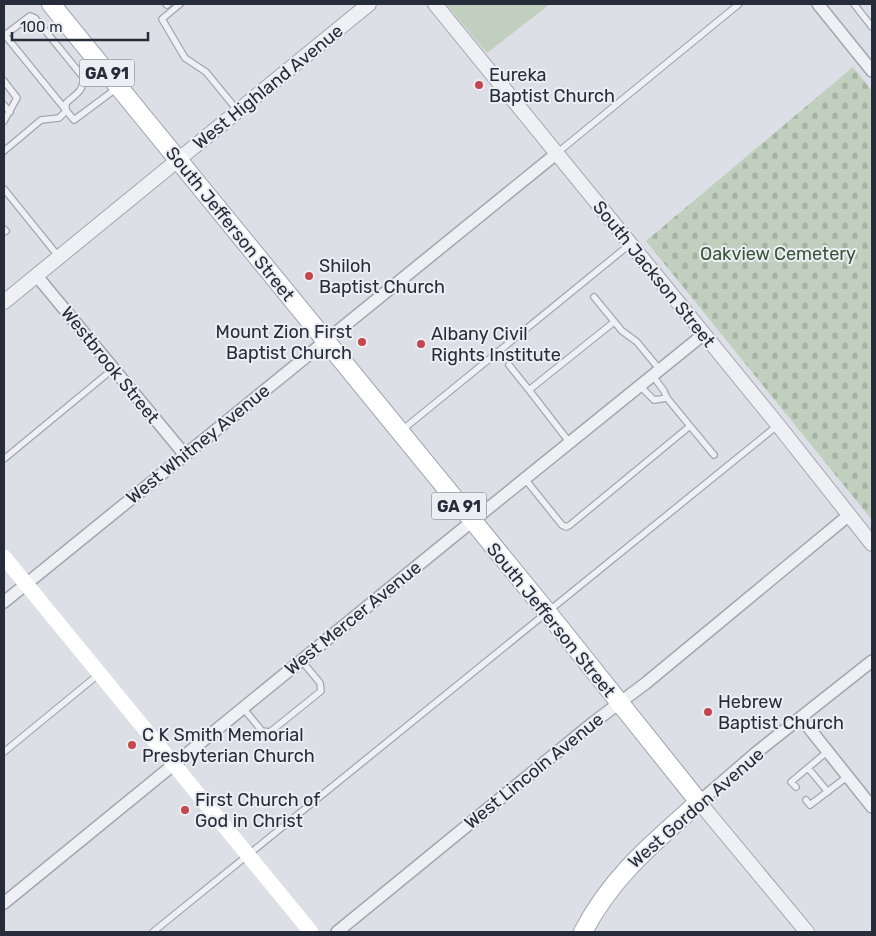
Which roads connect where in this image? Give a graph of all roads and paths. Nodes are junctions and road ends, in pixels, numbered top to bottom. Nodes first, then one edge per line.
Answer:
1 (51, 4) edge
2 (180, 4) edge
3 (369, 4) edge
4 (434, 4) edge
5 (739, 4) edge
6 (818, 4) edge
7 (854, 4) edge
8 (872, 27) edge
9 (4, 34) edge
10 (872, 70) edge
11 (4, 81) edge
12 (119, 87) junction
13 (4, 105) edge
14 (66, 111) junction
15 (238, 111) junction
16 (10, 112) junction
17 (4, 120) edge
18 (4, 151) edge
19 (556, 154) junction
20 (178, 160) junction
21 (4, 189) edge
22 (629, 244) junction
23 (59, 257) junction
24 (36, 275) junction
25 (594, 297) dead end
26 (4, 302) edge
27 (614, 322) junction
28 (704, 334) junction
29 (325, 341) junction
30 (509, 365) dead end
31 (113, 369) junction
32 (656, 372) junction
33 (640, 386) junction
34 (529, 390) junction
35 (667, 398) junction
36 (690, 426) junction
37 (778, 426) junction
38 (399, 432) junction
39 (570, 442) junction
40 (185, 455) junction
41 (714, 455) dead end
42 (4, 459) edge
43 (525, 479) junction
44 (849, 516) junction
45 (472, 522) junction
46 (872, 544) edge
47 (4, 557) edge
48 (26, 584) junction
49 (4, 602) edge
50 (548, 613) junction
51 (301, 660) junction
52 (872, 660) edge
53 (99, 674) junction
54 (618, 703) junction
55 (243, 708) junction
56 (801, 718) junction
57 (828, 751) junction
58 (4, 752) edge
59 (174, 765) junction
60 (808, 768) junction
61 (848, 776) junction
62 (796, 787) dead end
63 (828, 792) junction
64 (806, 800) dead end
65 (699, 802) junction
66 (872, 807) edge
67 (248, 856) junction
68 (4, 904) edge
69 (153, 932) edge
70 (311, 932) edge
71 (337, 932) edge
72 (583, 932) edge
73 (806, 932) edge

1 - 12 main road, South Jefferson Street / GA 91
2 - 15 lane
3 - 15 street, West Highland Avenue
4 - 19 street, South Jackson Street
5 - 19 lane
6 - 10 street
7 - 8 lane
9 - 14 lane
9 - 14 lane
11 - 16 lane
12 - 14 lane
12 - 20 main road, South Jefferson Street / GA 91
13 - 16 lane
14 - 18 lane
15 - 20 street, West Highland Avenue
16 - 17 lane
19 - 22 street, South Jackson Street
19 - 29 street, West Whitney Avenue
20 - 23 street, West Highland Avenue
20 - 29 main road, South Jefferson Street / GA 91
21 - 23 lane
22 - 28 street, South Jackson Street
22 - 38 lane
23 - 24 street, West Highland Avenue
24 - 26 street, West Highland Avenue
24 - 31 street, Westbrook Street
25 - 27 lane
27 - 32 lane
27 - 34 lane
28 - 32 street, West Mercer Avenue
28 - 37 street, South Jackson Street
29 - 38 main road, South Jefferson Street / GA 91
29 - 40 street, West Whitney Avenue
30 - 34 lane
31 - 40 street, Westbrook Street
31 - 42 lane
32 - 33 street, West Mercer Avenue
32 - 35 lane
33 - 35 lane
33 - 39 street, West Mercer Avenue
34 - 39 lane
35 - 36 lane
36 - 41 lane
36 - 43 lane
37 - 44 street, South Jackson Street
37 - 50 lane
38 - 45 main road, South Jefferson Street / GA 91
39 - 43 street, West Mercer Avenue
40 - 48 street, West Whitney Avenue
43 - 45 street, West Mercer Avenue
44 - 46 street, South Jackson Street
44 - 54 street, West Lincoln Avenue
45 - 50 main road, South Jefferson Street / GA 91
45 - 51 street, West Mercer Avenue
47 - 48 main road
48 - 49 street, West Whitney Avenue
48 - 53 main road
50 - 54 main road, South Jefferson Street / GA 91
50 - 67 lane
51 - 55 street, West Mercer Avenue
51 - 55 lane
52 - 56 street, West Gordon Avenue
53 - 58 lane
53 - 59 main road
54 - 65 main road, South Jefferson Street / GA 91
54 - 71 street, West Lincoln Avenue
55 - 59 street, West Mercer Avenue
56 - 57 street
56 - 65 street, West Gordon Avenue
57 - 60 lane
57 - 61 street
59 - 67 main road
59 - 68 street, West Mercer Avenue
60 - 62 lane
60 - 63 lane
61 - 63 lane
61 - 66 street
63 - 64 lane
65 - 72 main road, West Gordon Avenue
65 - 73 street, South Jefferson Street
67 - 69 lane
67 - 70 main road

